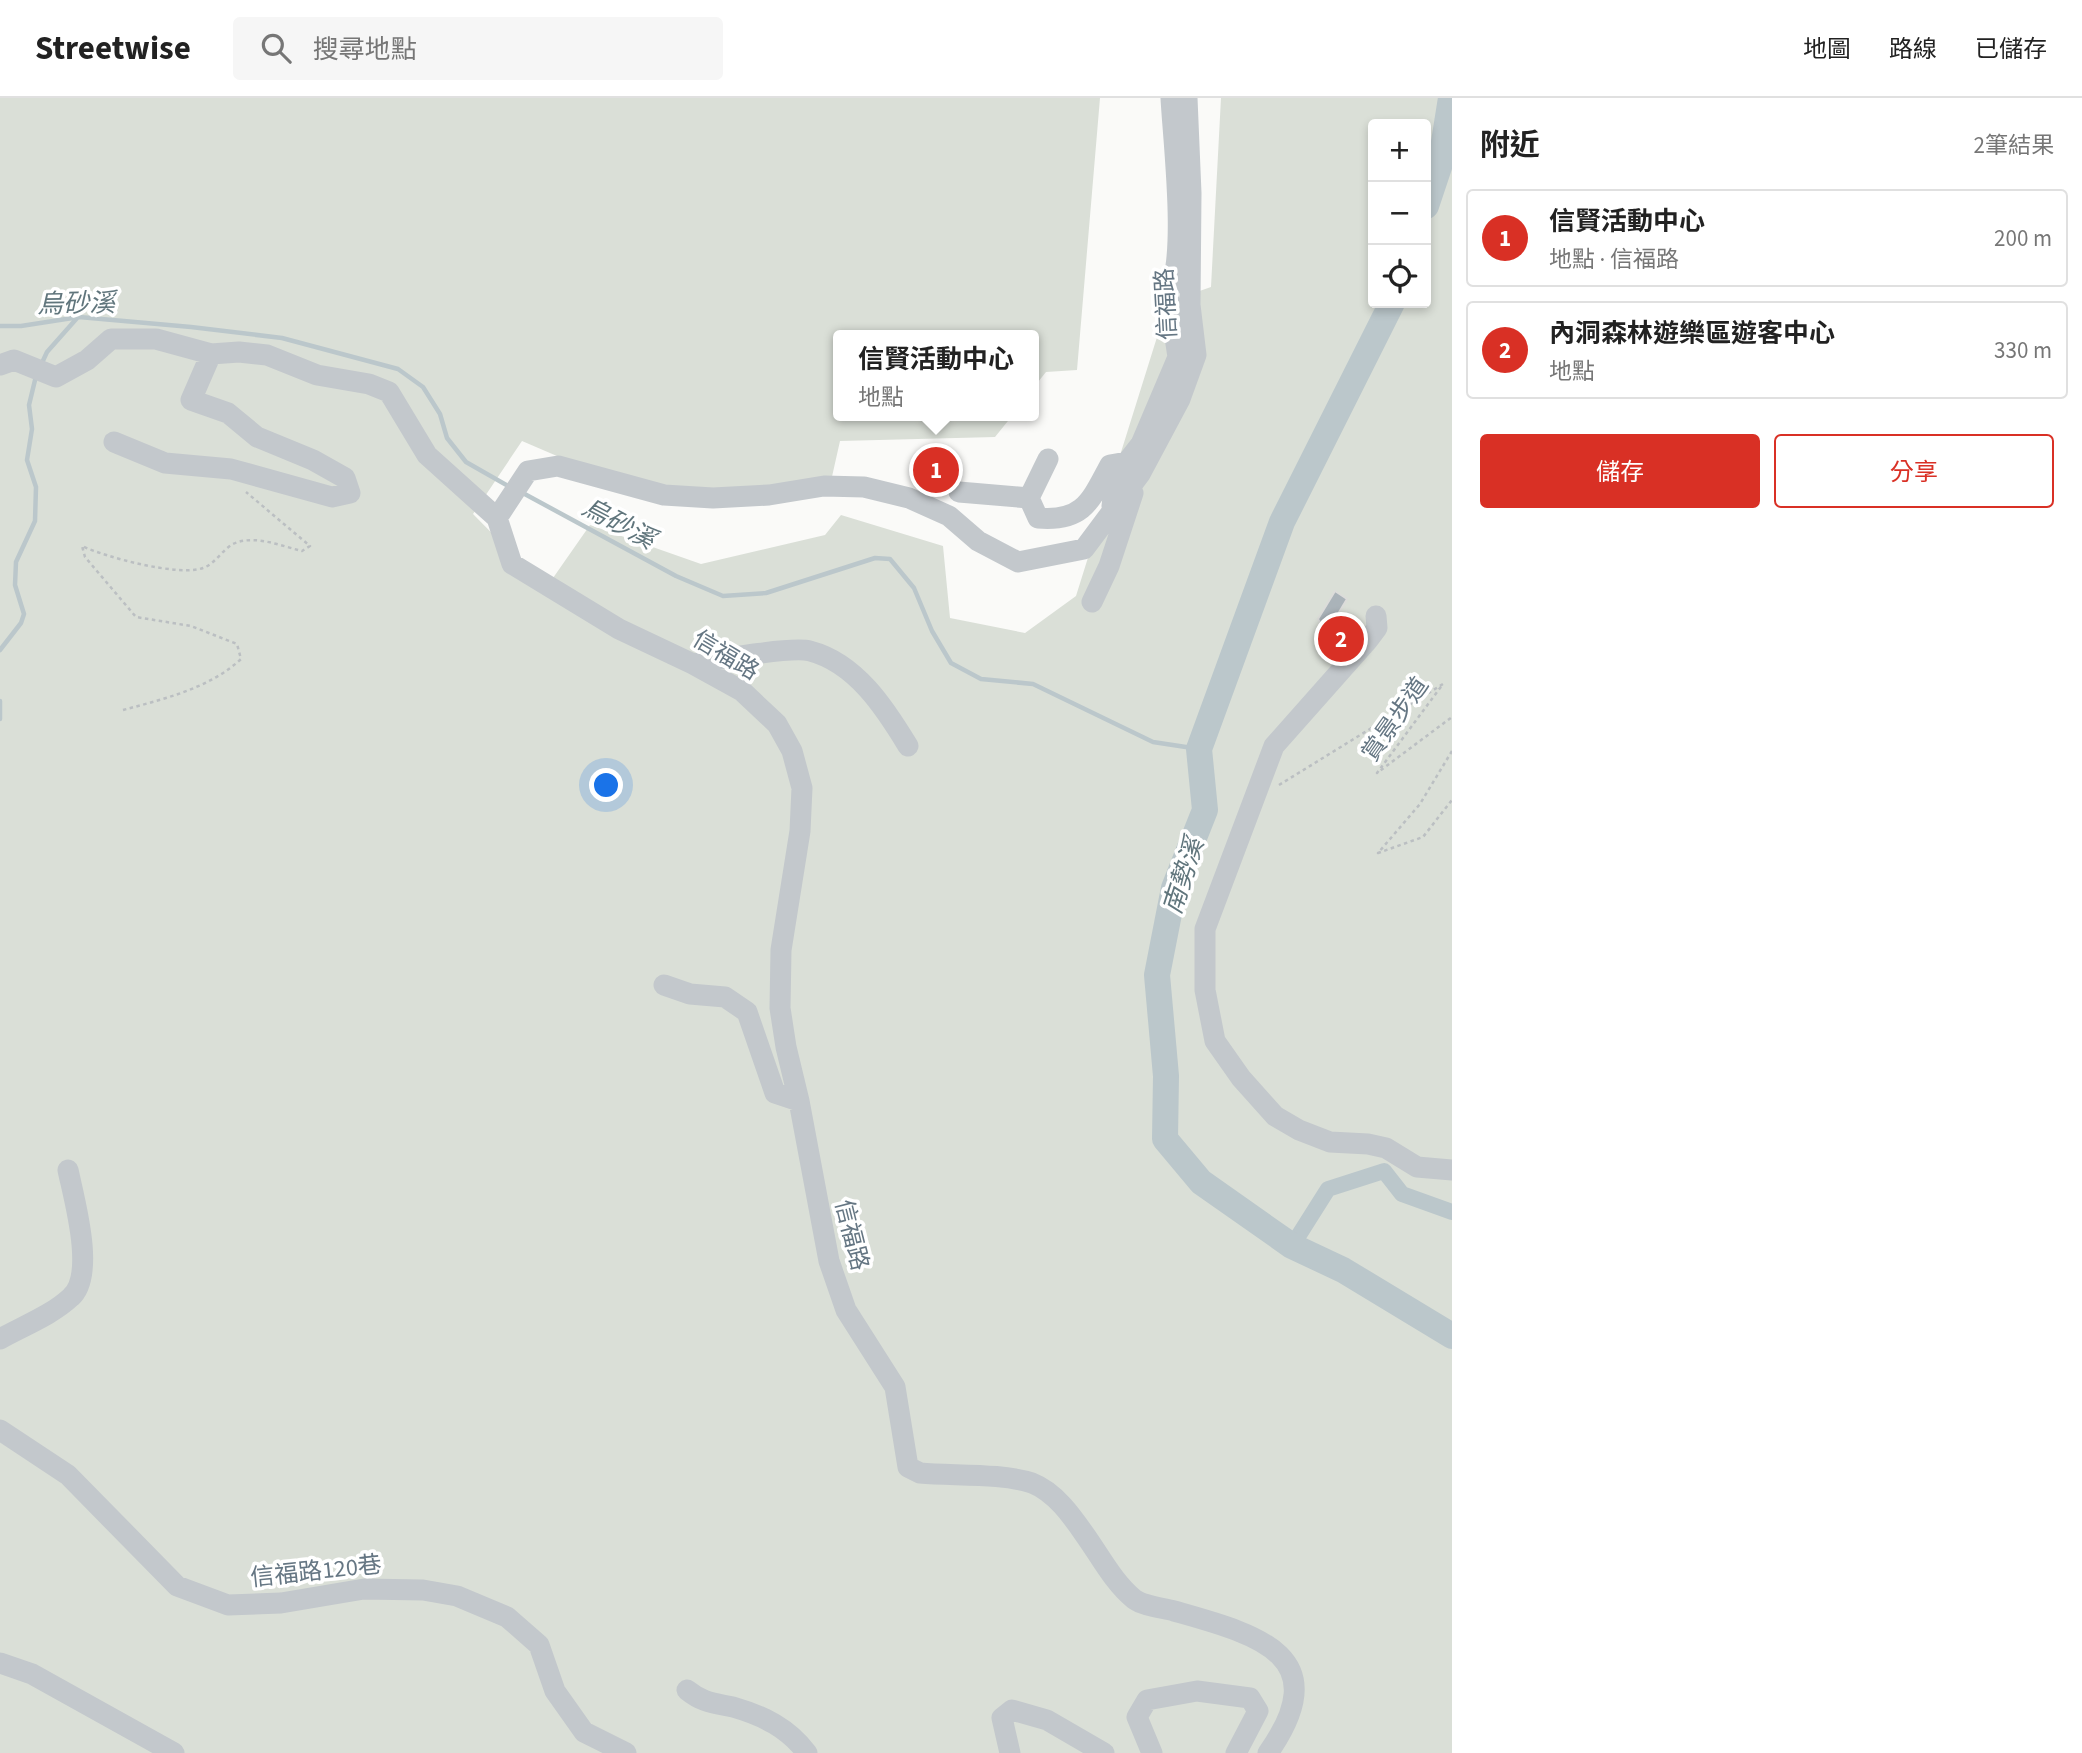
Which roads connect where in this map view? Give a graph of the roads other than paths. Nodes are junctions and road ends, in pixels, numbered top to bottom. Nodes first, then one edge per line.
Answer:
1 (1171, 98) edge
2 (1187, 98) edge
3 (211, 354) junction
4 (0, 365) edge
5 (114, 442) dead end
6 (1048, 459) dead end
7 (1133, 468) junction
8 (959, 492) dead end
9 (1029, 498) junction
10 (497, 518) junction
11 (1092, 602) dead end
12 (1376, 616) dead end
13 (693, 664) junction
14 (908, 746) dead end
15 (664, 985) dead end
16 (799, 1101) junction
17 (68, 1170) dead end
18 (1452, 1170) edge
19 (0, 1339) edge
20 (0, 1430) edge
21 (0, 1663) edge
22 (687, 1690) dead end
23 (174, 1753) edge
24 (626, 1753) edge
25 (807, 1753) edge
26 (1010, 1753) edge
27 (1104, 1753) edge
28 (1152, 1753) edge
29 (1236, 1753) edge
30 (1268, 1753) edge

1 - 7 street
2 - 7 street, 信福路
3 - 4 street
3 - 5 street
3 - 10 street
6 - 9 street
7 - 9 street
7 - 10 street, 信福路
7 - 11 street
8 - 9 street
10 - 13 street, 信福路
12 - 18 street
13 - 14 street
13 - 16 street, 信福路
15 - 16 street
16 - 30 street, 信福路
17 - 19 street
20 - 24 street, 信福路120巷
21 - 23 street
22 - 25 street
26 - 27 street
28 - 29 street

